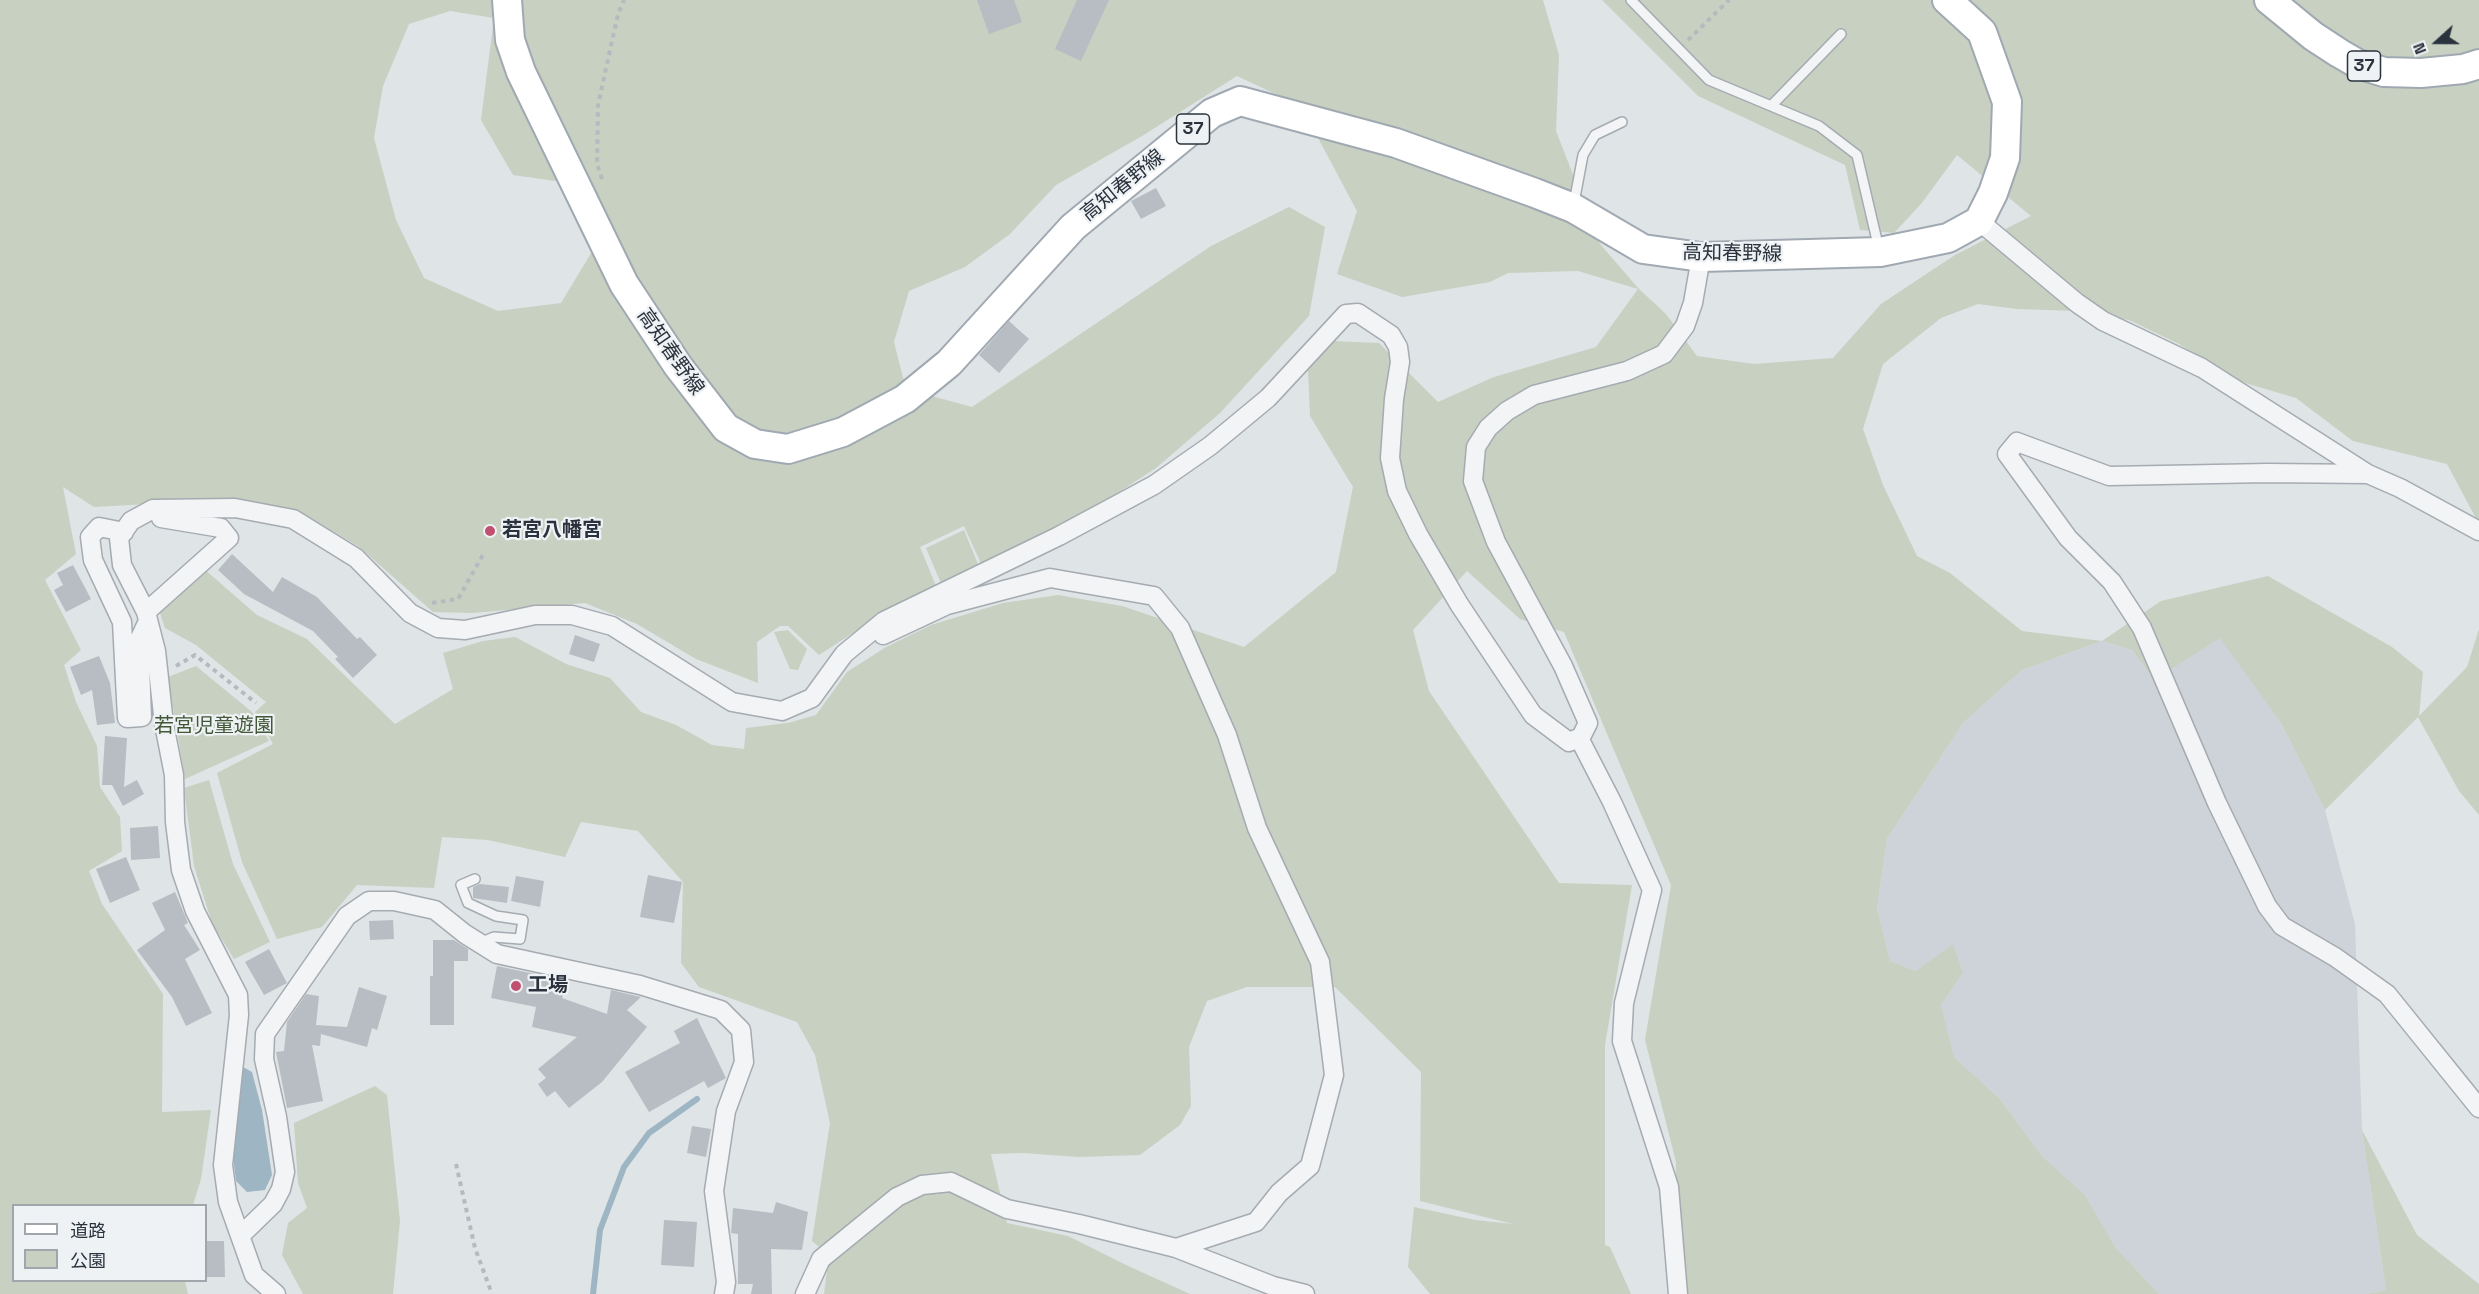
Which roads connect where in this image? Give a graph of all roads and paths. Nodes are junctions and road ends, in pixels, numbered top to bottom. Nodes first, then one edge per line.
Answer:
1 (507, 0) edge
2 (624, 0) edge
3 (1631, 0) edge
4 (1729, 0) edge
5 (1947, 0) edge
6 (2269, 0) edge
7 (1841, 34) dead end
8 (1679, 49) junction
9 (2479, 64) edge
10 (1771, 106) junction
11 (1622, 122) dead end
12 (603, 184) dead end
13 (1573, 208) junction
14 (1979, 221) junction
15 (1880, 252) junction
16 (1701, 257) junction
17 (2368, 474) junction
18 (140, 516) junction
19 (2479, 531) edge
20 (124, 532) junction
21 (484, 553) dead end
22 (405, 608) junction
23 (147, 617) junction
24 (844, 654) junction
25 (159, 675) junction
26 (256, 703) dead end
27 (1579, 738) junction
28 (475, 879) dead end
29 (480, 943) junction
30 (2479, 1108) edge
31 (456, 1164) dead end
32 (240, 1236) junction
33 (1176, 1248) junction
34 (276, 1294) edge
35 (492, 1294) edge
36 (724, 1294) edge
37 (805, 1294) edge
38 (1305, 1294) edge
39 (1678, 1294) edge

1 - 13 main road, 高知春野線 / 37
2 - 12 path
3 - 8 lane
4 - 8 path
5 - 14 main road
6 - 9 main road, 37
7 - 10 lane
8 - 10 lane
10 - 15 lane
11 - 13 lane
13 - 16 main road, 高知春野線 / 37
14 - 15 main road, 高知春野線 / 37
14 - 17 street
15 - 16 main road, 高知春野線 / 37
16 - 27 street
17 - 19 street
17 - 30 street
18 - 20 street
18 - 22 street
18 - 23 street
20 - 23 street
20 - 23 street
21 - 22 path
22 - 24 street
23 - 25 street
24 - 27 street
24 - 33 street
25 - 26 path
25 - 32 street
27 - 39 street
28 - 29 lane
29 - 32 street
29 - 36 street
31 - 35 path
32 - 34 street
33 - 37 street
33 - 38 street

